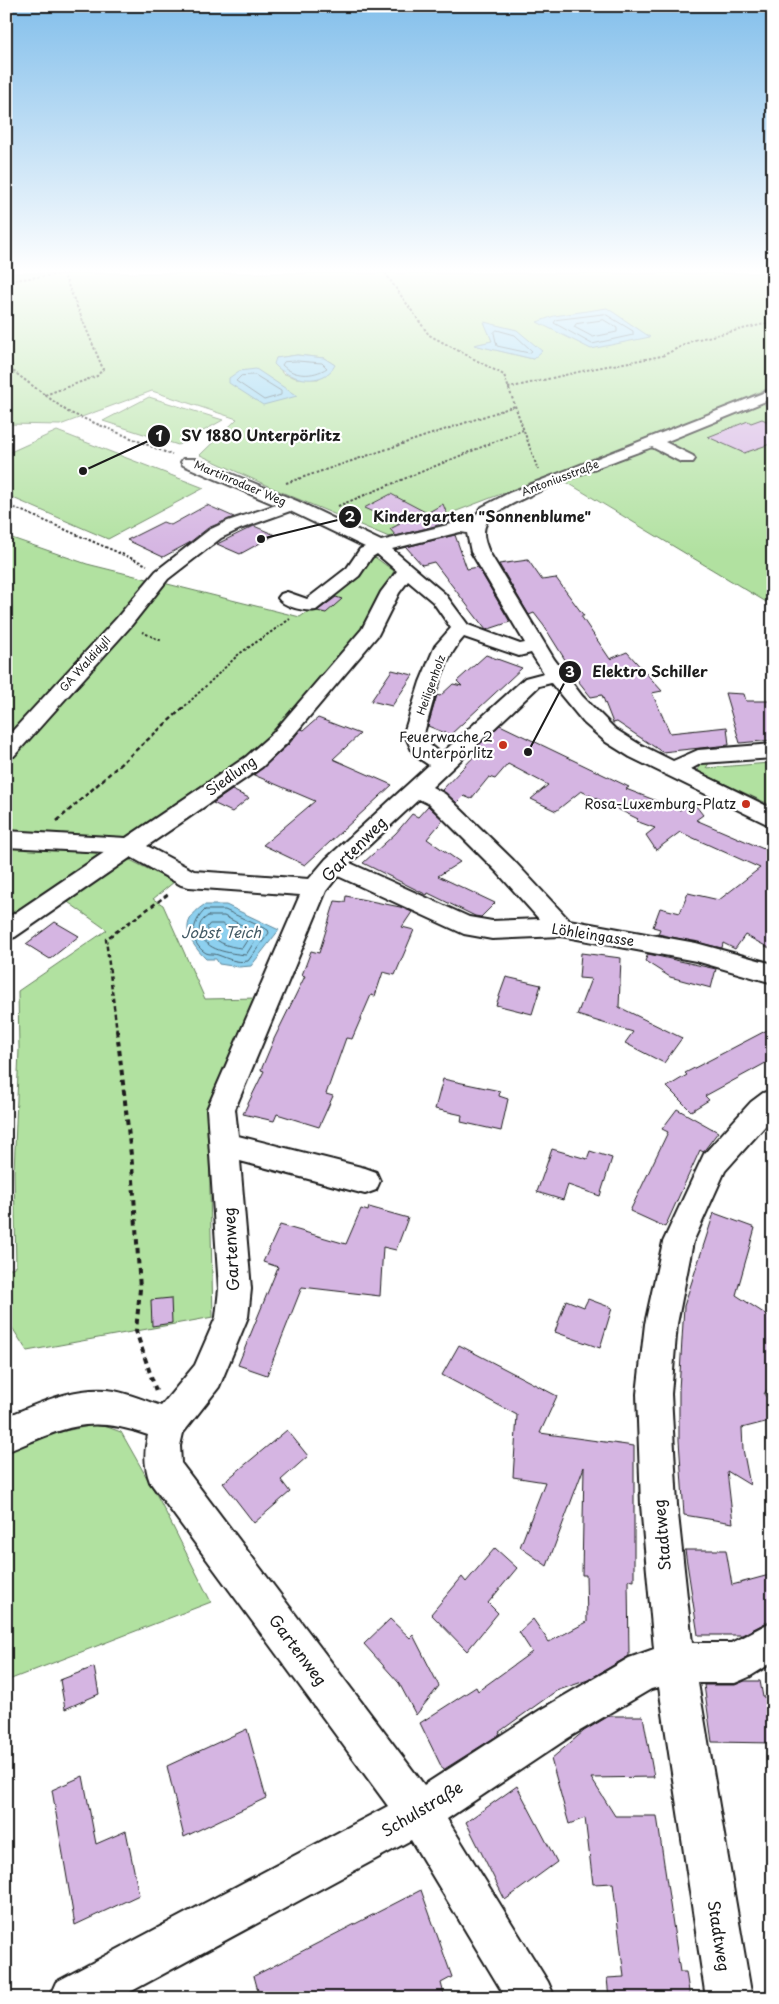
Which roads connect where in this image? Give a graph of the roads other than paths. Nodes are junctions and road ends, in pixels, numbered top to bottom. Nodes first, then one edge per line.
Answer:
1 (773, 393) edge
2 (652, 441) junction
3 (687, 459) dead end
4 (189, 462) road end
5 (291, 504) junction
6 (475, 528) junction
7 (379, 547) junction
8 (407, 570) junction
9 (162, 575) joint
10 (287, 598) dead end
11 (461, 629) junction
12 (537, 646) junction
13 (557, 676) junction
14 (6, 751) edge
15 (773, 751) edge
16 (442, 765) junction
17 (682, 773) junction
18 (417, 788) junction
19 (773, 818) edge
20 (6, 838) edge
21 (129, 846) junction
22 (324, 876) junction
23 (562, 927) junction
24 (6, 931) edge
25 (773, 974) edge
26 (773, 1101) edge
27 (224, 1144) junction
28 (365, 1181) dead end
29 (168, 1425) junction
30 (6, 1435) edge
31 (773, 1640) edge
32 (675, 1663) junction
33 (420, 1813) junction
34 (72, 1998) edge
35 (532, 1998) edge
36 (729, 1998) edge

1 - 2 street, Antoniusstraße
2 - 3 street
2 - 6 street, Antoniusstraße
4 - 5 street, Martinrodaer Weg
5 - 7 street, Martinrodaer Weg
5 - 9 street, Martinrodaer Weg
6 - 7 street
6 - 12 street
7 - 8 street
7 - 10 street
8 - 11 street
8 - 21 street, Siedlung
9 - 14 street, GA Waldidyll
11 - 12 street
11 - 16 street, Heiligenholz
12 - 13 street
13 - 16 street, Gartenweg
13 - 17 street
15 - 17 street
16 - 18 street, Gartenweg
17 - 19 street
18 - 22 street, Gartenweg
18 - 23 street
20 - 21 street
21 - 22 street
21 - 24 street, Siedlung
22 - 23 street, Löhleingasse
22 - 27 street, Gartenweg
23 - 25 street, Löhleingasse
26 - 32 street, Stadtweg
27 - 28 street
27 - 29 street, Gartenweg
29 - 30 street
29 - 33 street, Gartenweg
31 - 32 street, Schulstraße
32 - 33 street, Schulstraße
32 - 36 street, Stadtweg
33 - 34 street, Schulstraße
33 - 35 street, Gartenweg

